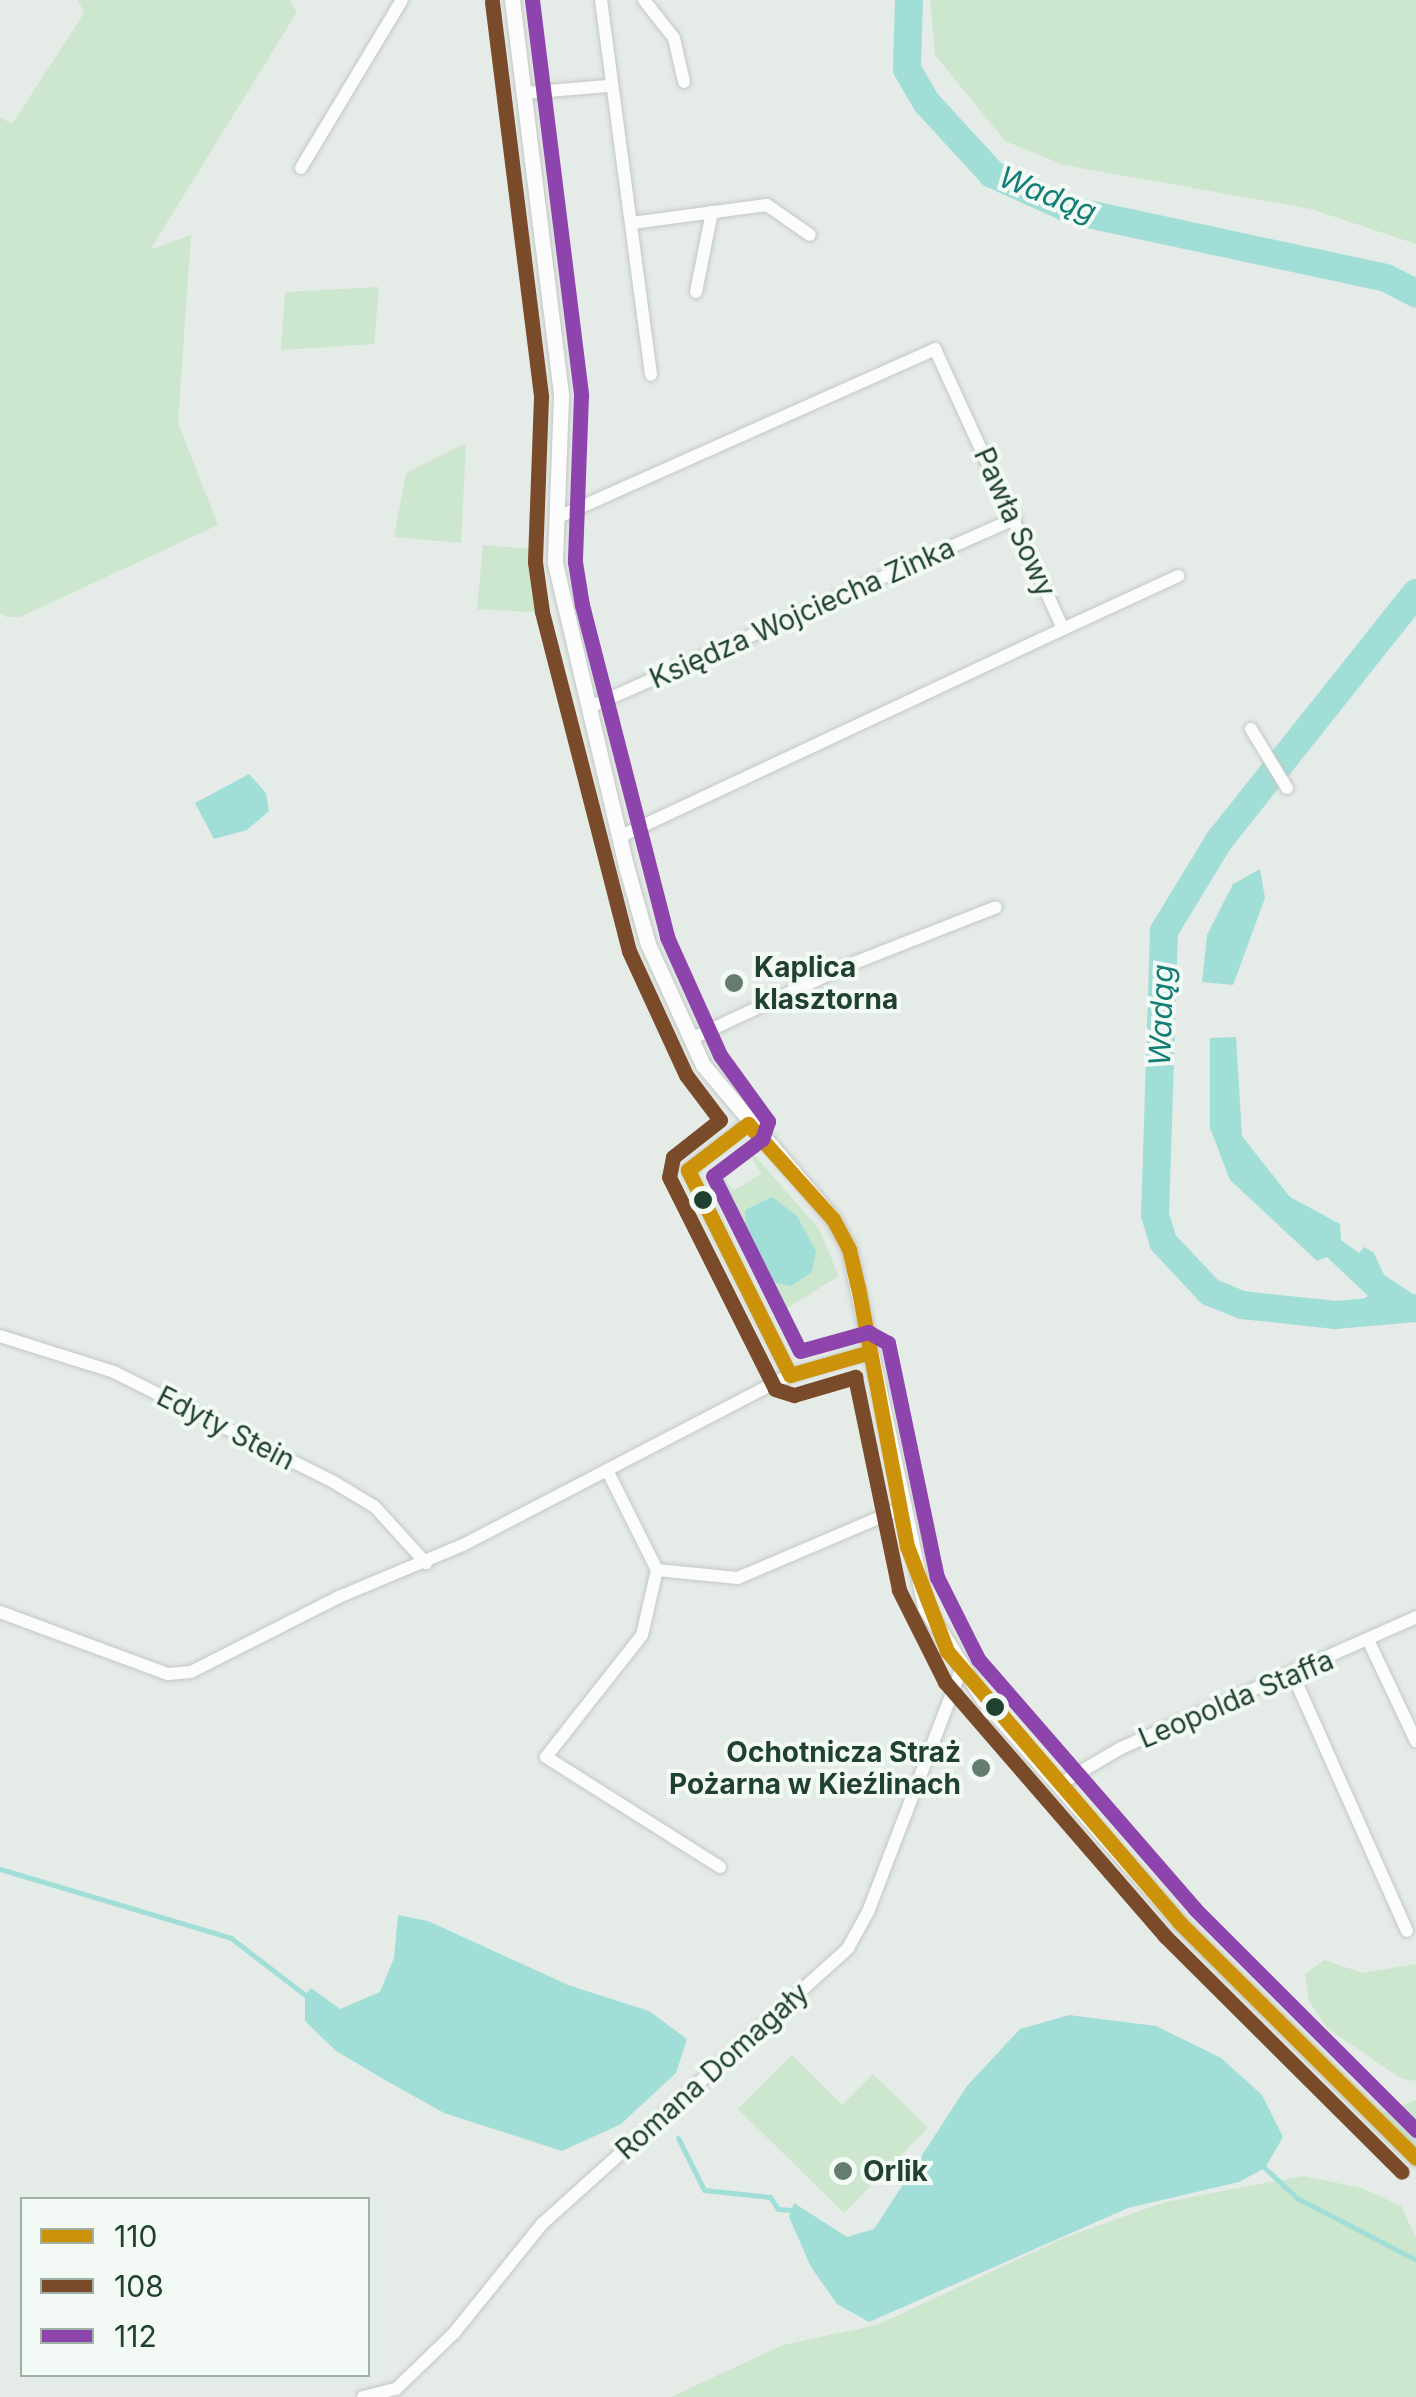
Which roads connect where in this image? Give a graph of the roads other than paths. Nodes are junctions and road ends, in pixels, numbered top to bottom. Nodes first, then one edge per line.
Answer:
1 (402, 0) edge
2 (512, 0) edge
3 (603, 0) edge
4 (644, 0) edge
5 (684, 82) dead end
6 (608, 86) junction
7 (524, 92) junction
8 (301, 168) dead end
9 (712, 212) junction
10 (632, 222) junction
11 (810, 235) dead end
12 (696, 292) dead end
13 (651, 376) dead end
14 (556, 518) junction
15 (1015, 518) junction
16 (1178, 576) dead end
17 (1063, 630) junction
18 (590, 707) junction
19 (1251, 729) dead end
20 (1287, 788) dead end
21 (621, 836) junction
22 (996, 907) dead end
23 (691, 1039) junction
24 (748, 1124) junction
25 (0, 1336) edge
26 (870, 1352) junction
27 (790, 1374) junction
28 (608, 1472) junction
29 (900, 1509) junction
30 (426, 1563) junction
31 (656, 1570) junction
32 (0, 1612) edge
33 (1416, 1617) edge
34 (1369, 1642) junction
35 (961, 1670) junction
36 (1293, 1675) junction
37 (1416, 1741) edge
38 (1058, 1784) junction
39 (720, 1866) dead end
40 (1407, 1931) dead end
41 (1416, 2158) edge
42 (363, 2397) edge

1 - 8 street
2 - 7 street
3 - 6 street
4 - 5 street
6 - 7 street
6 - 10 street
7 - 14 street
9 - 10 street
9 - 11 street
9 - 12 street
10 - 13 street
14 - 15 street, Pawła Sowy
14 - 18 street
15 - 17 street, Pawła Sowy
15 - 18 street, Księdza Wojciecha Zinka
16 - 17 street
17 - 21 street, Pawła Sowy
18 - 21 street
19 - 20 street
21 - 23 street
22 - 23 street
23 - 24 street
24 - 26 street
24 - 27 street
25 - 30 street, Edyty Stein
26 - 27 street
26 - 29 street
27 - 28 street
28 - 30 street
28 - 31 street
29 - 31 street
29 - 35 street
30 - 32 street
31 - 39 street
33 - 34 street, Leopolda Staffa
34 - 36 street, Leopolda Staffa
34 - 37 street
35 - 38 street
35 - 42 street, Romana Domagały
36 - 38 street, Leopolda Staffa
36 - 40 street
38 - 41 street

